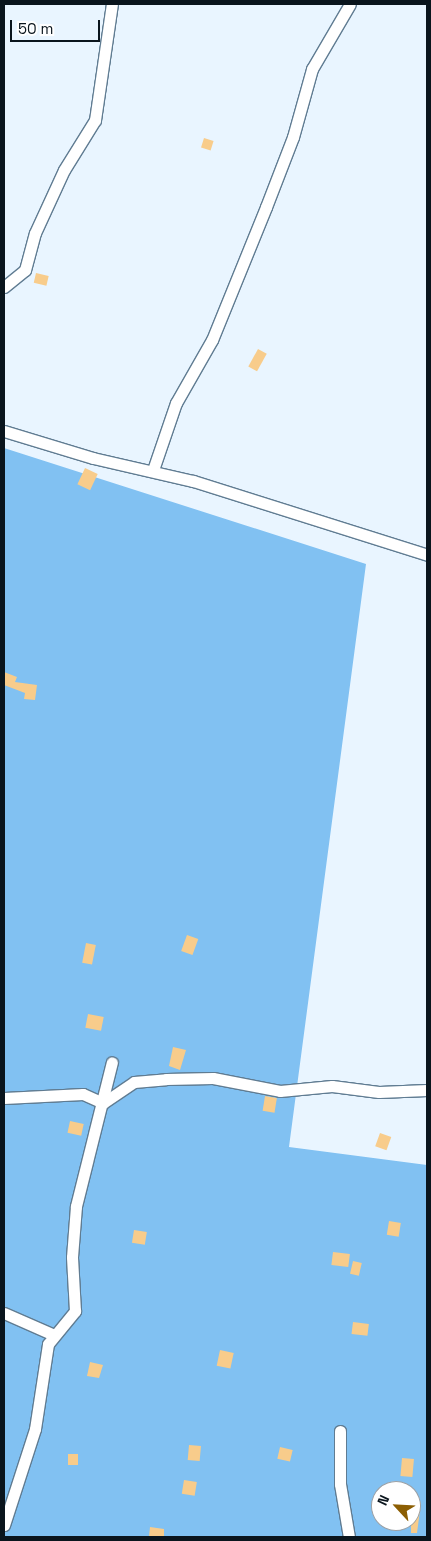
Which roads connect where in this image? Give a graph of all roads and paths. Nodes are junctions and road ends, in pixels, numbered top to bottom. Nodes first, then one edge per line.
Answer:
1 (112, 4) edge
2 (350, 4) edge
3 (4, 288) edge
4 (4, 431) edge
5 (153, 470) junction
6 (427, 555) edge
7 (112, 1062) dead end
8 (427, 1090) edge
9 (4, 1098) edge
10 (103, 1103) junction
11 (4, 1313) edge
12 (54, 1335) junction
13 (340, 1432) dead end
14 (4, 1524) edge
15 (349, 1537) edge

1 - 3 street
2 - 5 street
4 - 5 street
5 - 6 street
7 - 10 street
8 - 10 street
9 - 10 street
10 - 12 street
11 - 12 street
12 - 14 street
13 - 15 street

